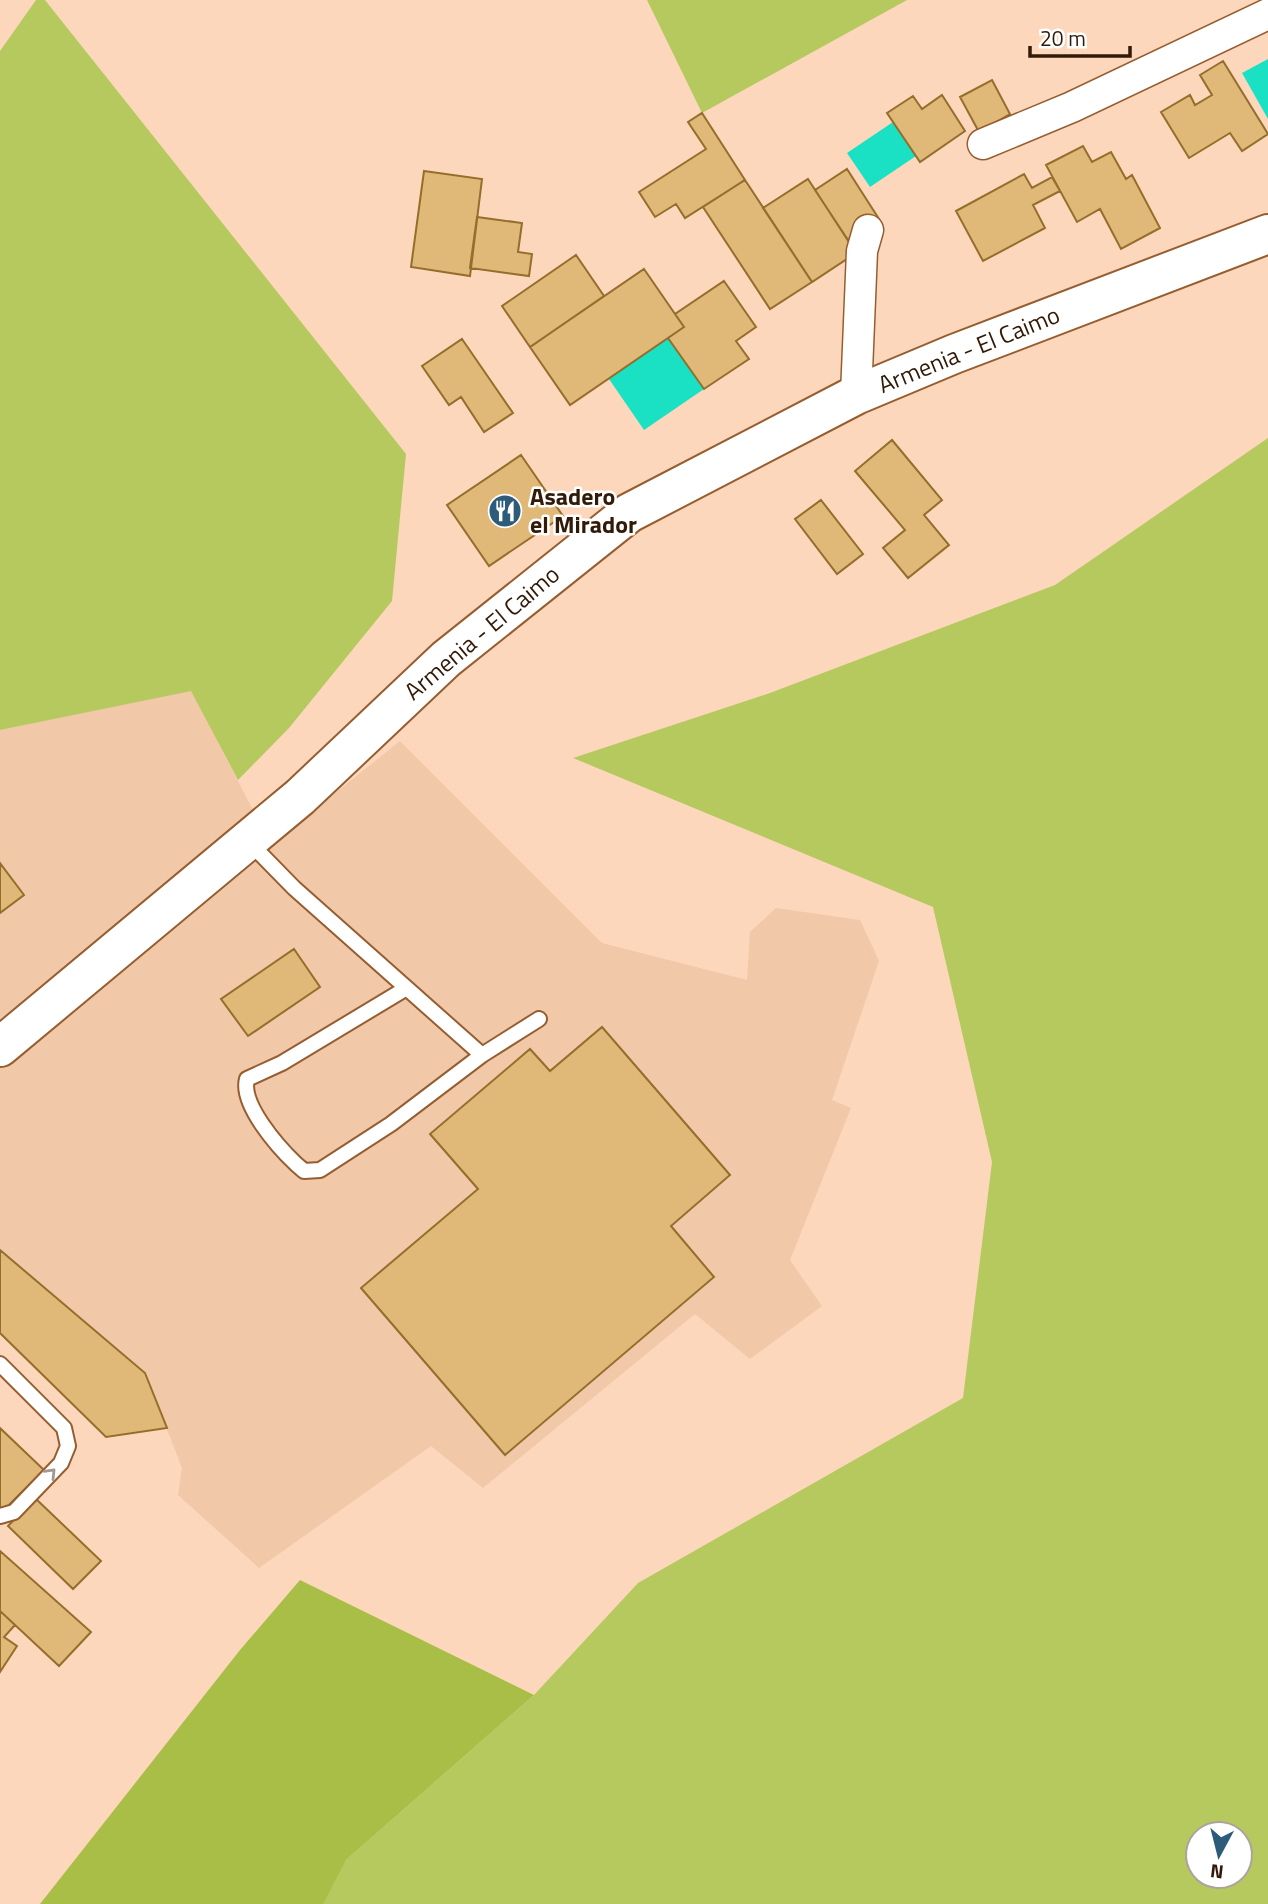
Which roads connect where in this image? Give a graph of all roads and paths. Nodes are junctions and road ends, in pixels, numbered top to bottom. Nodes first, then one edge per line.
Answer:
1 (1268, 14) edge
2 (983, 144) dead end
3 (868, 230) dead end
4 (1268, 234) edge
5 (856, 395) junction
6 (247, 840) junction
7 (405, 989) junction
8 (539, 1019) dead end
9 (0, 1047) edge
10 (482, 1055) junction
11 (0, 1364) edge
12 (0, 1516) edge

1 - 2 street
3 - 5 street
4 - 5 main road, Armenia - El Caimo
5 - 6 main road, Armenia - El Caimo
6 - 7 lane
6 - 9 main road, Armenia - El Caimo
7 - 10 lane
7 - 10 lane
8 - 10 lane
12 -> 11 lane

